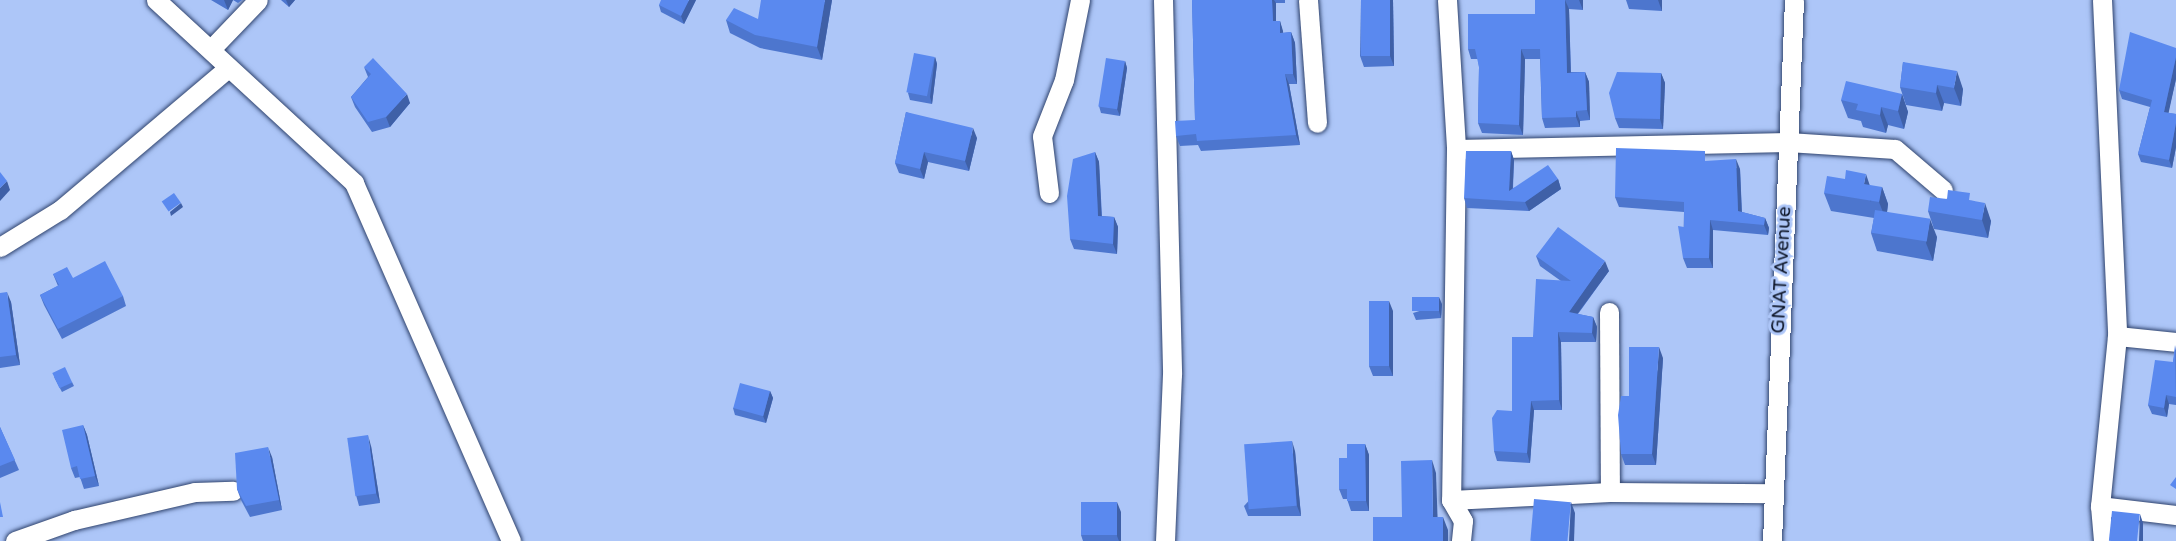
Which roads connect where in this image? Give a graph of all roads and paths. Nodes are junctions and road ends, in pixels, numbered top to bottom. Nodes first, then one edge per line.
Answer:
1 (156, 0) edge
2 (258, 0) edge
3 (1080, 0) edge
4 (1163, 0) edge
5 (1308, 0) edge
6 (1447, 0) edge
7 (1794, 0) edge
8 (2102, 0) edge
9 (212, 48) junction
10 (227, 69) junction
11 (1317, 124) dead end
12 (1788, 142) junction
13 (1456, 149) junction
14 (1942, 190) dead end
15 (1049, 193) dead end
16 (0, 247) edge
17 (1609, 312) dead end
18 (2118, 336) junction
19 (2176, 342) edge
20 (233, 491) dead end
21 (1610, 492) junction
22 (1772, 493) junction
23 (1451, 500) junction
24 (2100, 506) junction
25 (2176, 515) edge
26 (15, 541) edge
27 (512, 541) edge
28 (1165, 541) edge
29 (1461, 541) edge
30 (1772, 541) edge
31 (2103, 541) edge

1 - 9 street
2 - 9 street
3 - 15 street
4 - 28 street
5 - 11 street
6 - 13 street
7 - 12 street, GNAT Avenue
8 - 18 street
9 - 10 street
10 - 16 street
10 - 27 street
12 - 13 street
12 - 14 street
12 - 22 street, GNAT Avenue
13 - 23 street
17 - 21 street
18 - 19 street
18 - 24 street
20 - 26 street
21 - 22 street
21 - 23 street
22 - 30 street, GNAT Avenue
23 - 29 street
24 - 25 street
24 - 31 street

